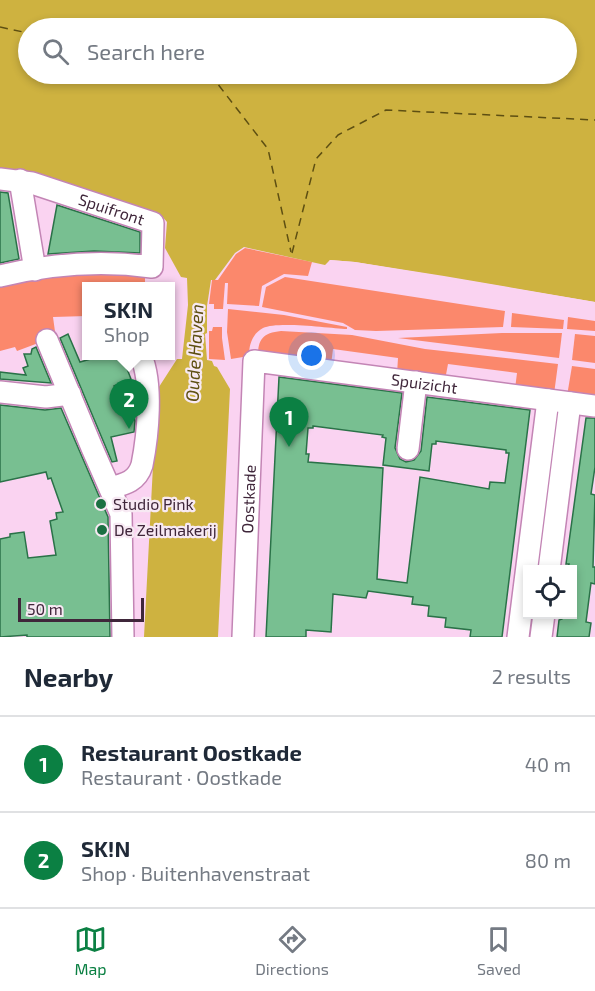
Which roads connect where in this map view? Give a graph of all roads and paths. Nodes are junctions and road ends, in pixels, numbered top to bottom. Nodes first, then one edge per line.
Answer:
1 (10, 180) edge
2 (35, 270) junction
3 (0, 276) edge
4 (47, 340) dead end
5 (143, 360) edge
6 (254, 362) joint
7 (416, 382) junction
8 (0, 392) edge
9 (69, 394) junction
10 (548, 400) junction
11 (570, 403) junction
12 (595, 406) edge
13 (408, 450) dead end
14 (539, 467) junction
15 (561, 470) junction
16 (110, 488) junction
17 (529, 565) edge
18 (550, 565) edge
19 (523, 610) edge
20 (543, 619) edge
21 (123, 637) edge
22 (243, 637) edge
23 (518, 637) edge
24 (541, 637) edge

1 - 2 street, Spuifront
1 - 2 street, Spuifront
2 - 3 street, Spuifront
4 - 9 street
5 - 16 street
6 - 7 street, Spuizicht
6 - 22 street, Oostkade
7 - 10 street, Spuizicht
7 - 13 street
8 - 9 street
9 - 16 street
10 - 11 street, Spuizicht
10 - 14 street
11 - 12 street, Spuizicht
11 - 15 street
14 - 15 street
14 - 17 street
15 - 18 street
16 - 21 street
19 - 23 street
20 - 24 street

